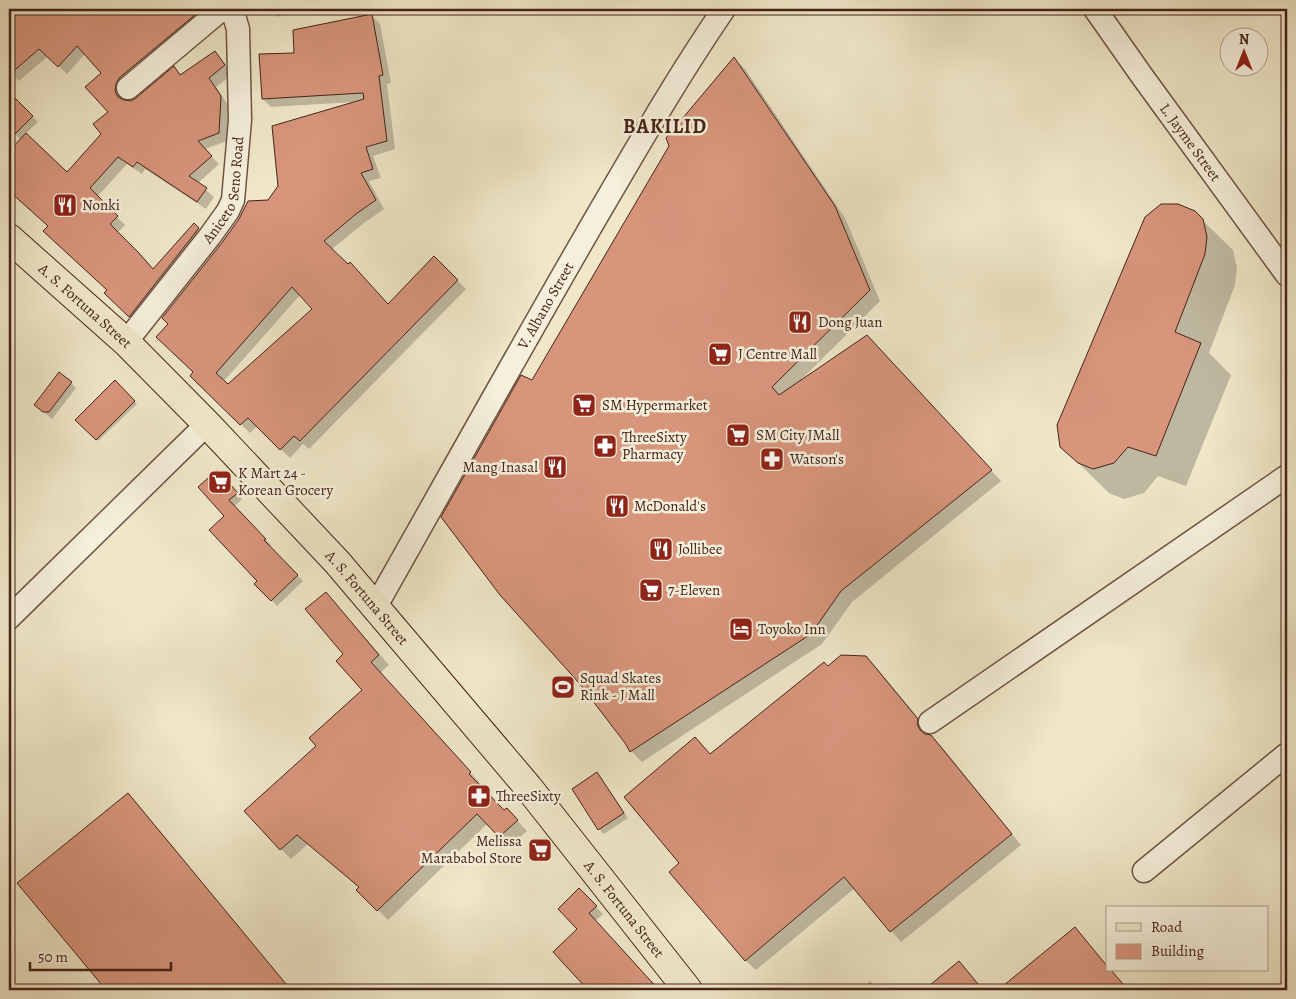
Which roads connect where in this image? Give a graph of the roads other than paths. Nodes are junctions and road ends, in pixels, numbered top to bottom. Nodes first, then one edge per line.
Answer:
1 (222, 9) edge
2 (232, 9) edge
3 (724, 9) edge
4 (1095, 9) edge
5 (128, 88) dead end
6 (9, 238) edge
7 (1287, 274) edge
8 (126, 342) junction
9 (207, 424) junction
10 (1287, 476) edge
11 (376, 606) junction
12 (9, 618) edge
13 (930, 722) dead end
14 (1287, 754) edge
15 (1144, 871) dead end
16 (688, 990) edge

1 - 5 street
2 - 8 street, Aniceto Seno Road
3 - 11 street, V. Albano Street
4 - 7 street, L. Jayme Street
6 - 8 main road, A. S. Fortuna Street
8 - 9 main road, A. S. Fortuna Street
9 - 11 main road, A. S. Fortuna Street
9 - 12 street
10 - 13 street
11 - 16 main road, A. S. Fortuna Street
14 - 15 street

